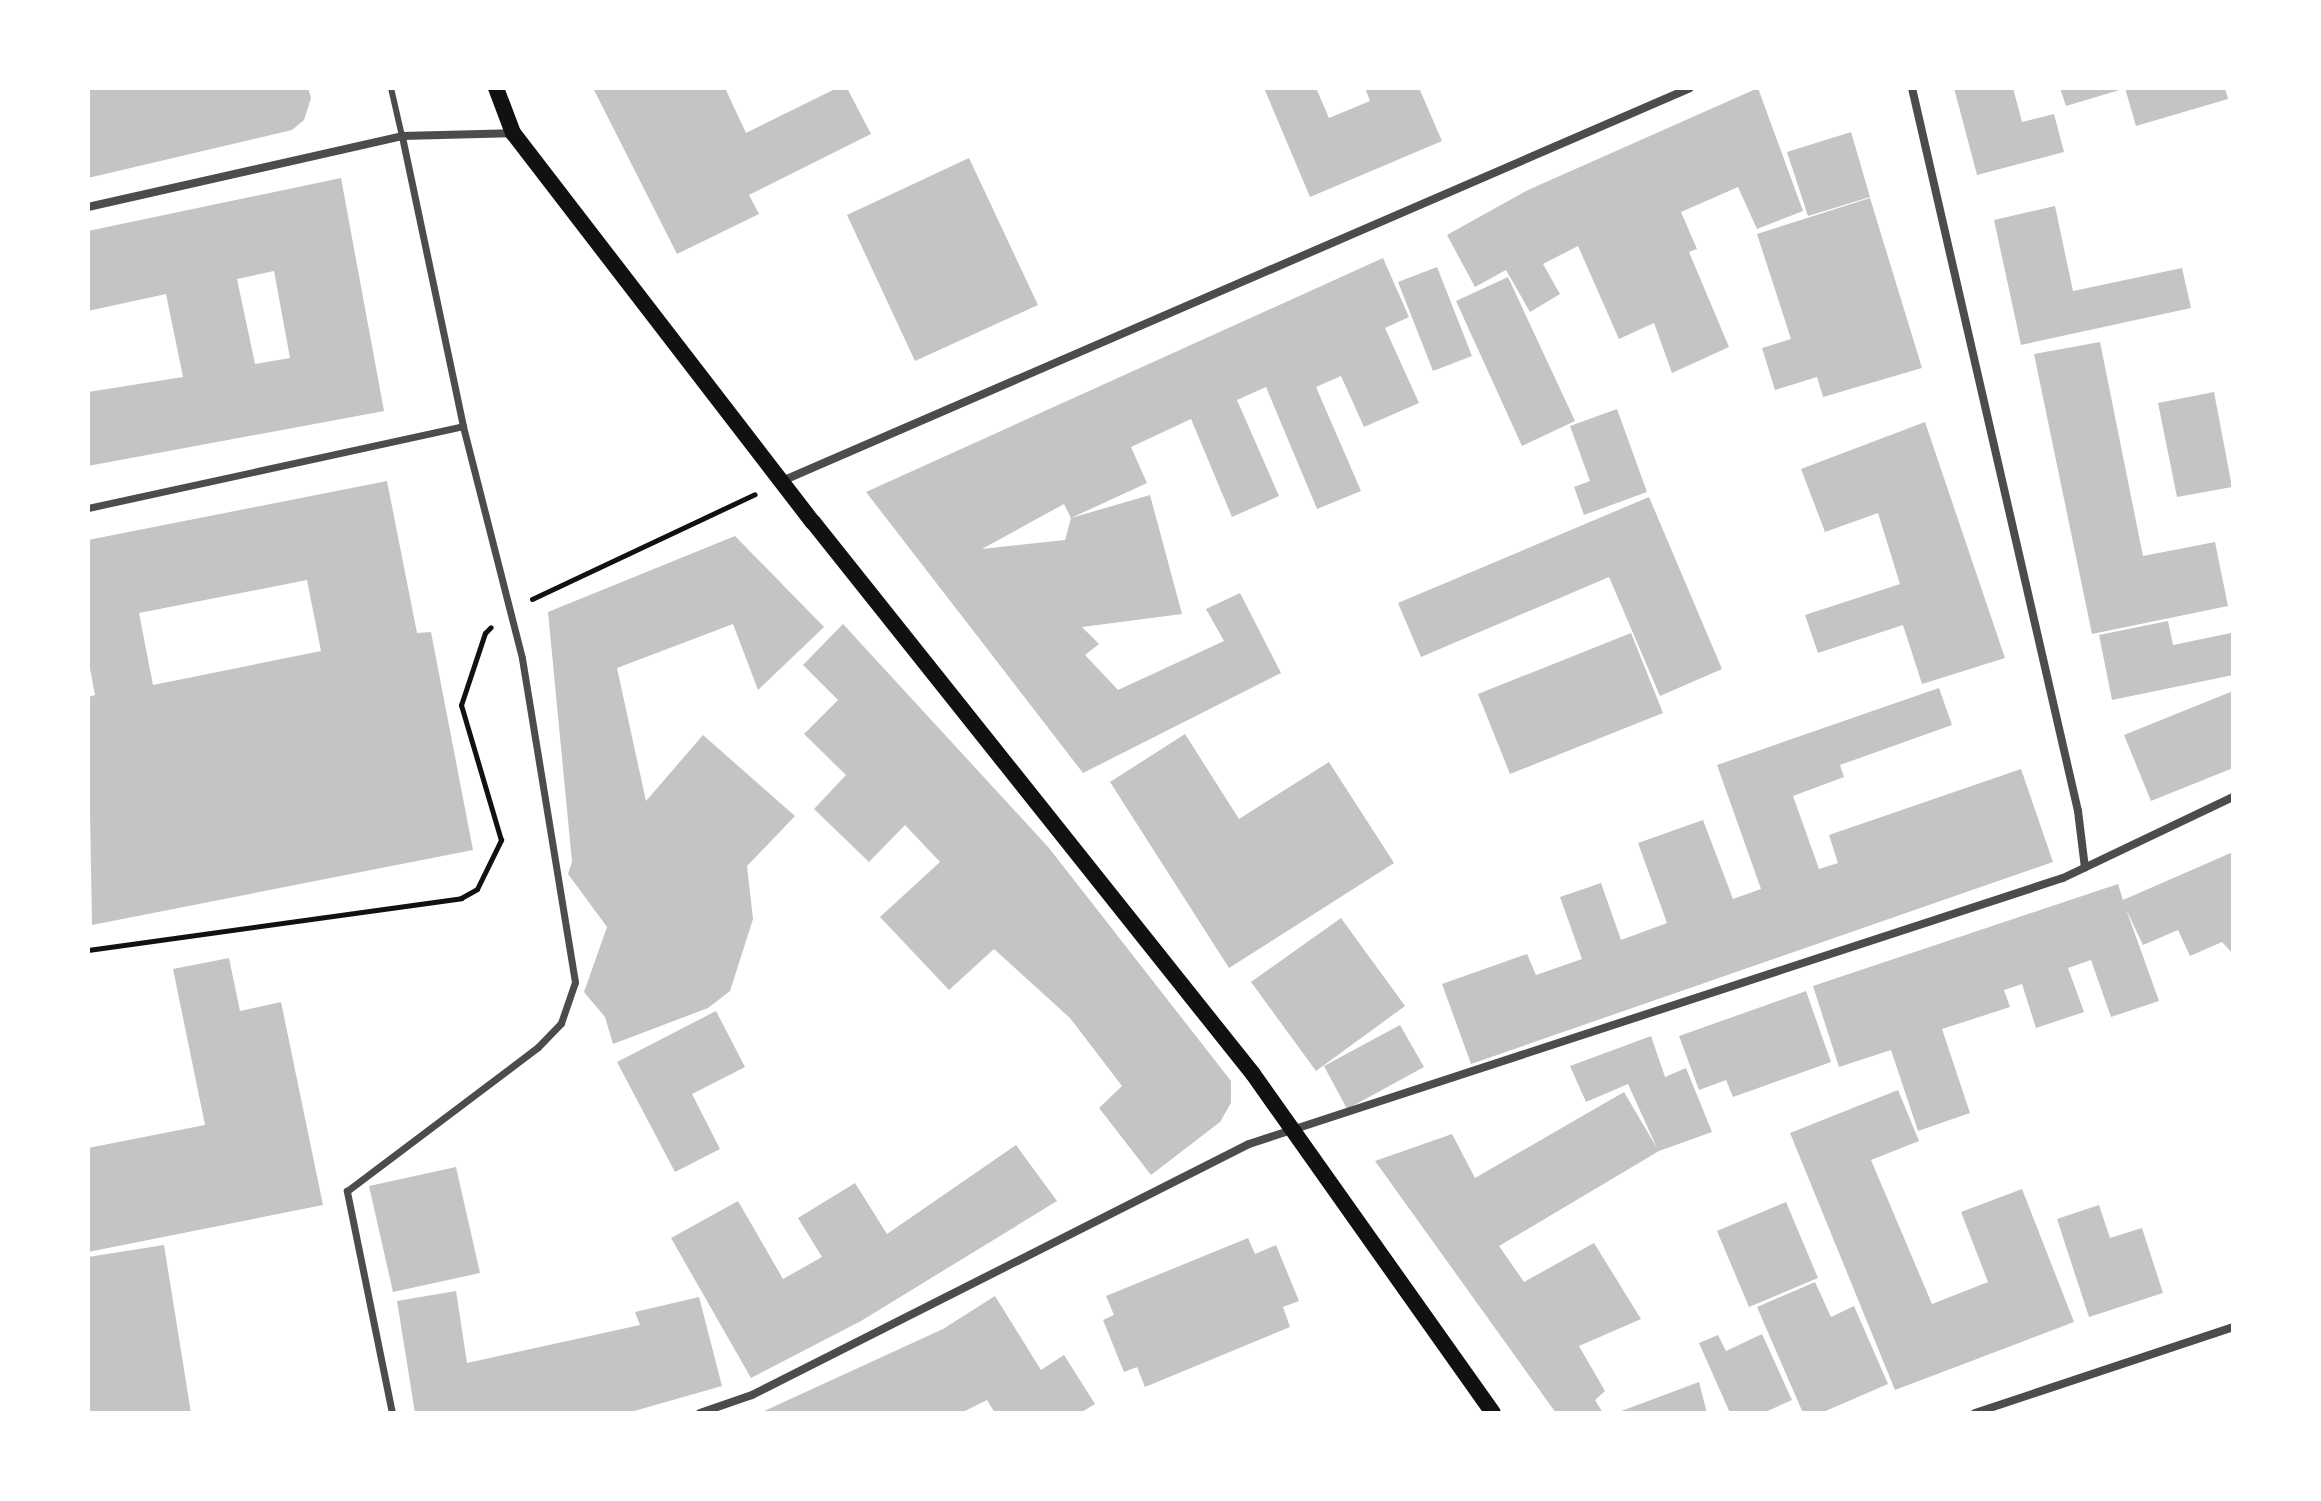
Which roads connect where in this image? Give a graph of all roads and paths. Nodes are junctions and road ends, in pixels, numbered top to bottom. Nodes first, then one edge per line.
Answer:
1 (391, 88) edge
2 (496, 88) edge
3 (1690, 88) edge
4 (1912, 88) edge
5 (513, 133) junction
6 (402, 136) junction
7 (88, 207) edge
8 (463, 426) junction
9 (781, 482) junction
10 (88, 508) edge
11 (510, 610) junction
12 (2233, 797) edge
13 (2085, 868) junction
14 (88, 950) edge
15 (1291, 1130) junction
16 (2233, 1327) edge
17 (392, 1413) edge
18 (700, 1413) edge
19 (1493, 1413) edge
20 (1975, 1413) edge

1 - 6 lane
2 - 5 main road
3 - 9 street
4 - 13 street
5 - 6 street
5 - 9 main road
6 - 7 street
6 - 8 street
8 - 10 street
8 - 11 street
9 - 11 path
9 - 15 main road
11 - 14 path
11 - 17 street
12 - 13 street
13 - 15 street
15 - 18 street
15 - 19 main road
16 - 20 street

